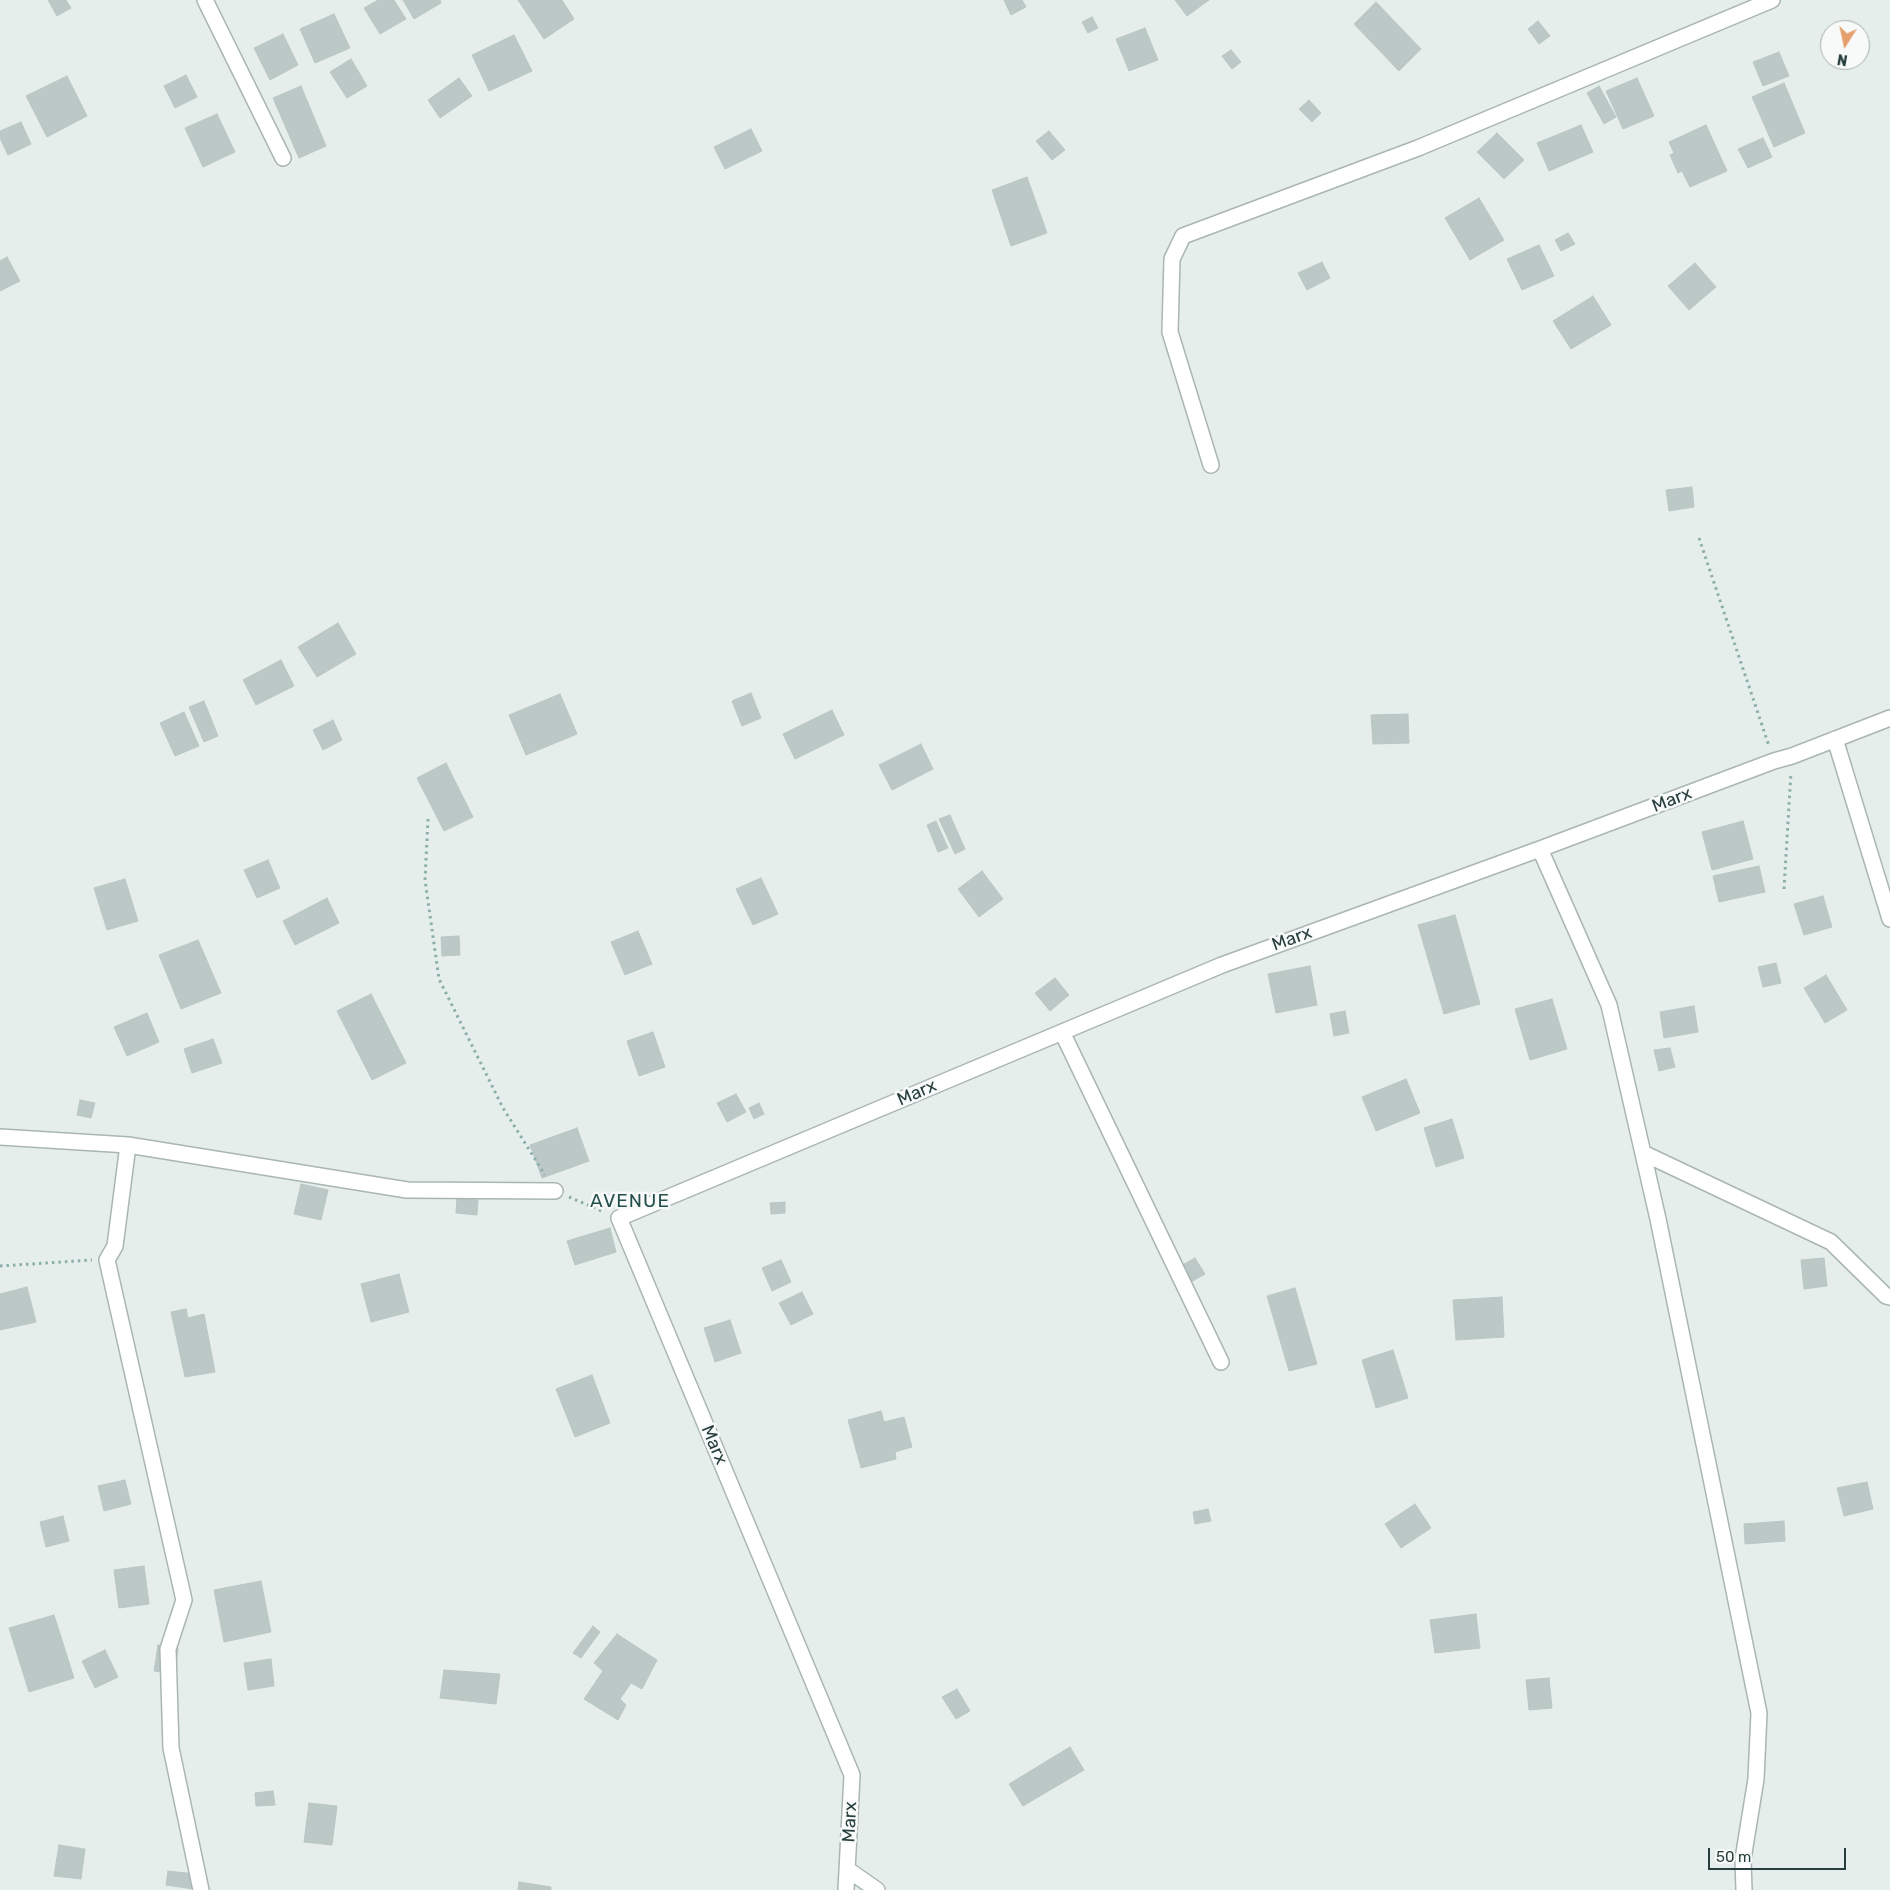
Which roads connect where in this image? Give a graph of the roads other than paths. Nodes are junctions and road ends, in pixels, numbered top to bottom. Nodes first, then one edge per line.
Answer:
1 (205, 0) edge
2 (1772, 0) edge
3 (284, 158) dead end
4 (1211, 465) dead end
5 (1890, 718) edge
6 (1835, 739) junction
7 (1540, 849) junction
8 (1890, 919) edge
9 (1062, 1032) junction
10 (0, 1137) edge
11 (128, 1145) junction
12 (1643, 1153) junction
13 (555, 1191) road end
14 (1890, 1297) edge
15 (1221, 1362) dead end
16 (848, 1869) junction
17 (201, 1890) edge
18 (846, 1890) edge
19 (877, 1890) edge
20 (1744, 1890) edge

1 - 3 street
2 - 4 street
5 - 6 street, Marx
6 - 7 street, Marx
6 - 8 street
7 - 9 street, Marx
7 - 12 street
9 - 15 street
9 - 16 street, Marx
10 - 11 street
11 - 13 street
11 - 17 street
12 - 14 street
12 - 20 street
16 - 18 street, Marx
16 - 19 street

